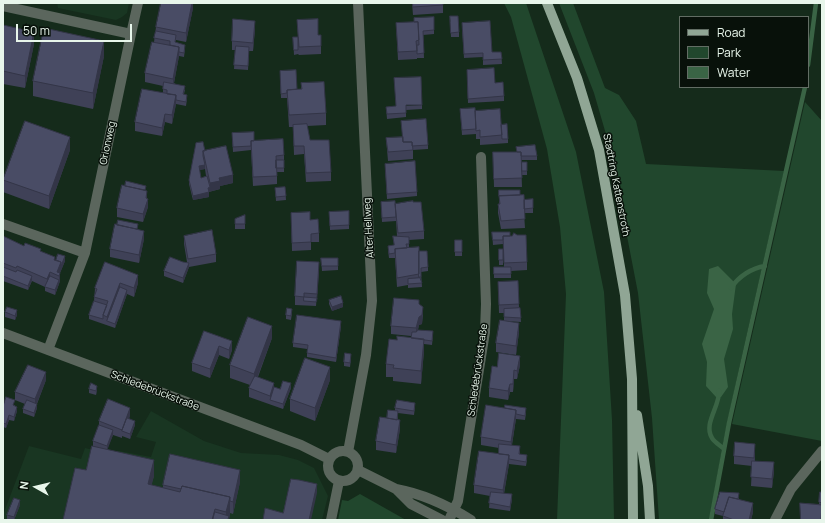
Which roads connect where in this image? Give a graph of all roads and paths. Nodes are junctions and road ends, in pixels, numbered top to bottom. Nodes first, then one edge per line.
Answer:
1 (138, 3) edge
2 (358, 3) edge
3 (548, 3) edge
4 (3, 6) edge
5 (131, 34) junction
6 (482, 157) dead end
7 (3, 224) edge
8 (85, 253) junction
9 (3, 333) edge
10 (48, 350) junction
11 (632, 379) junction
12 (822, 451) edge
13 (348, 452) junction
14 (329, 459) junction
15 (358, 470) junction
16 (339, 481) junction
17 (396, 489) junction
18 (455, 510) junction
19 (331, 520) edge
20 (442, 520) edge
21 (449, 520) edge
22 (471, 520) edge
23 (633, 520) edge
24 (650, 520) edge
25 (775, 520) edge

1 - 5 street, Orionweg
2 - 13 street, Alter Hellweg
3 - 11 main road, Stadtring Kattenstroth
4 - 5 street
5 - 8 street, Orionweg
6 - 18 street, Schledebrückstraße
7 - 8 street
8 - 10 street, Orionweg
9 - 10 street, Schledebrückstraße
10 - 14 street, Schledebrückstraße
11 - 23 main road, Stadtring Kattenstroth
11 - 24 main road, Stadtring Kattenstroth
12 - 25 street
13 - 14 street
13 - 15 street
14 - 16 street
15 - 16 street
15 - 17 street
16 - 19 street
17 - 18 street
17 - 20 street
18 - 21 street, Schledebrückstraße
18 - 22 street

